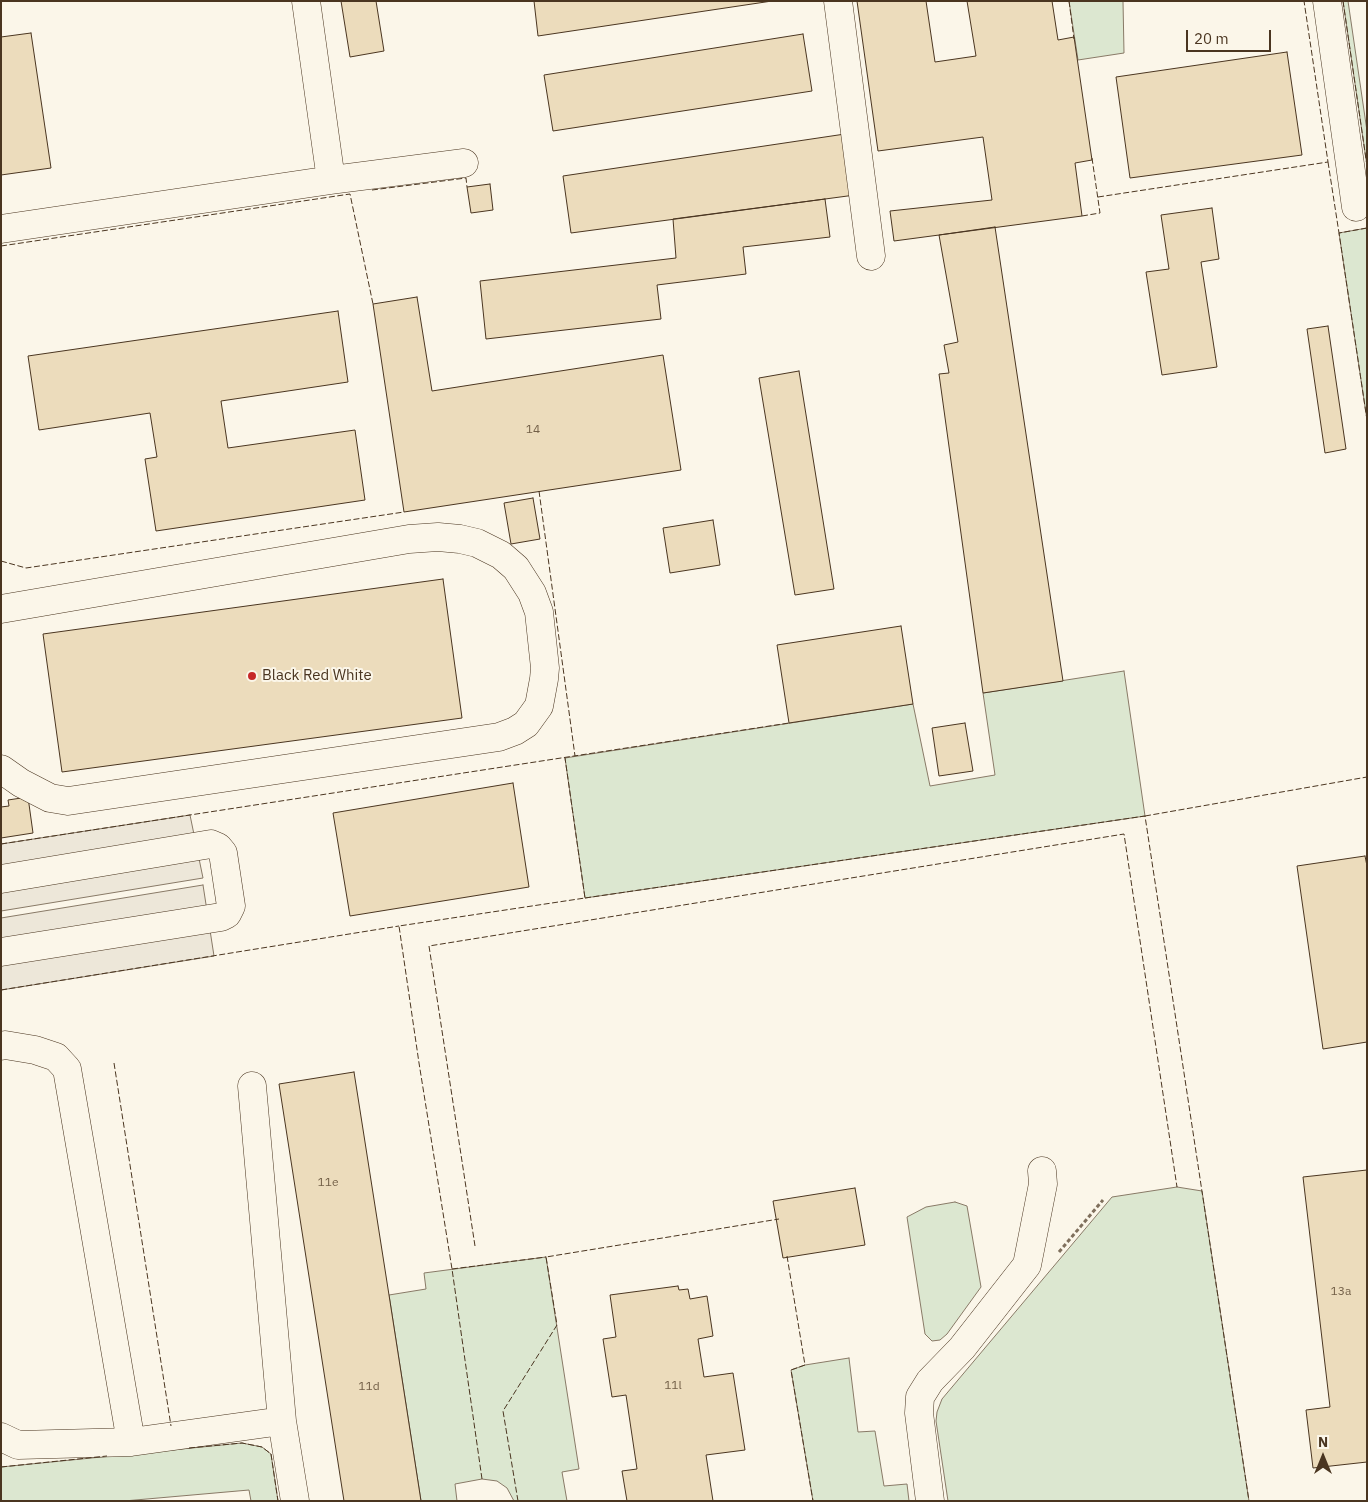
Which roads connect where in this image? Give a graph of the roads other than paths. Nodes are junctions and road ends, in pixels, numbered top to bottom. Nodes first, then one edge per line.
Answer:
1 (306, 1) edge
2 (838, 1) edge
3 (1327, 1) edge
4 (464, 163) dead end
5 (331, 180) junction
6 (1356, 207) dead end
7 (1, 229) edge
8 (871, 256) dead end
9 (1, 609) edge
10 (1, 769) edge
11 (1, 879) edge
12 (1, 952) edge
13 (1, 1046) edge
14 (252, 1086) dead end
15 (1042, 1171) dead end
16 (282, 1422) junction
17 (1, 1437) edge
18 (131, 1442) junction
19 (295, 1501) edge
20 (930, 1501) edge

1 - 5 street
2 - 8 street
3 - 6 street
4 - 5 street
5 - 7 street
9 - 10 street
11 - 12 street
13 - 18 street
14 - 16 street
15 - 20 street
16 - 18 street
16 - 19 street
17 - 18 street

